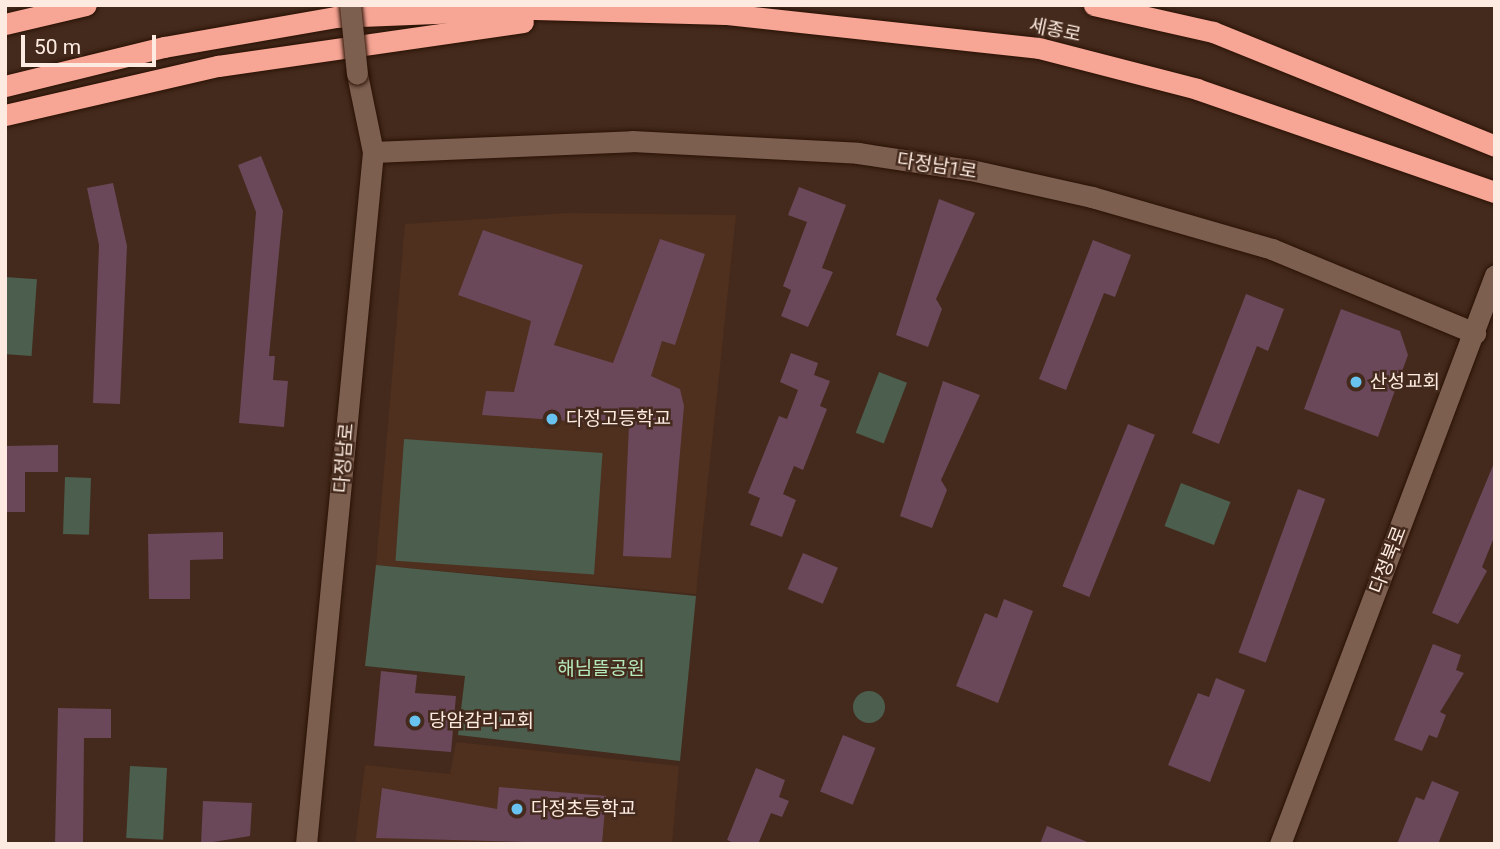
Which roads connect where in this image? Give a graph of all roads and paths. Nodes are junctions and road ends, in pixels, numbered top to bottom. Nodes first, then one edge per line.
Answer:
1 (86, 5) edge
2 (350, 5) edge
3 (1094, 5) edge
4 (633, 11) junction
5 (5, 24) edge
6 (5, 86) edge
7 (1373, 93) junction
8 (5, 115) edge
9 (1495, 130) edge
10 (1495, 146) edge
11 (373, 152) junction
12 (1495, 192) edge
13 (1493, 279) edge
14 (1475, 333) junction
15 (306, 844) edge
16 (1280, 844) edge

1 - 5 highway
2 - 11 street, 다정남로, bridge
3 - 7 highway, 세종로
4 - 6 highway, 세종로
4 - 8 highway
4 - 12 highway, 세종로
7 - 9 highway
7 - 10 highway, 세종로
11 - 14 street, 다정남1로
11 - 15 street, 다정남로
13 - 14 street, 다정북로
14 - 16 street, 다정북로

